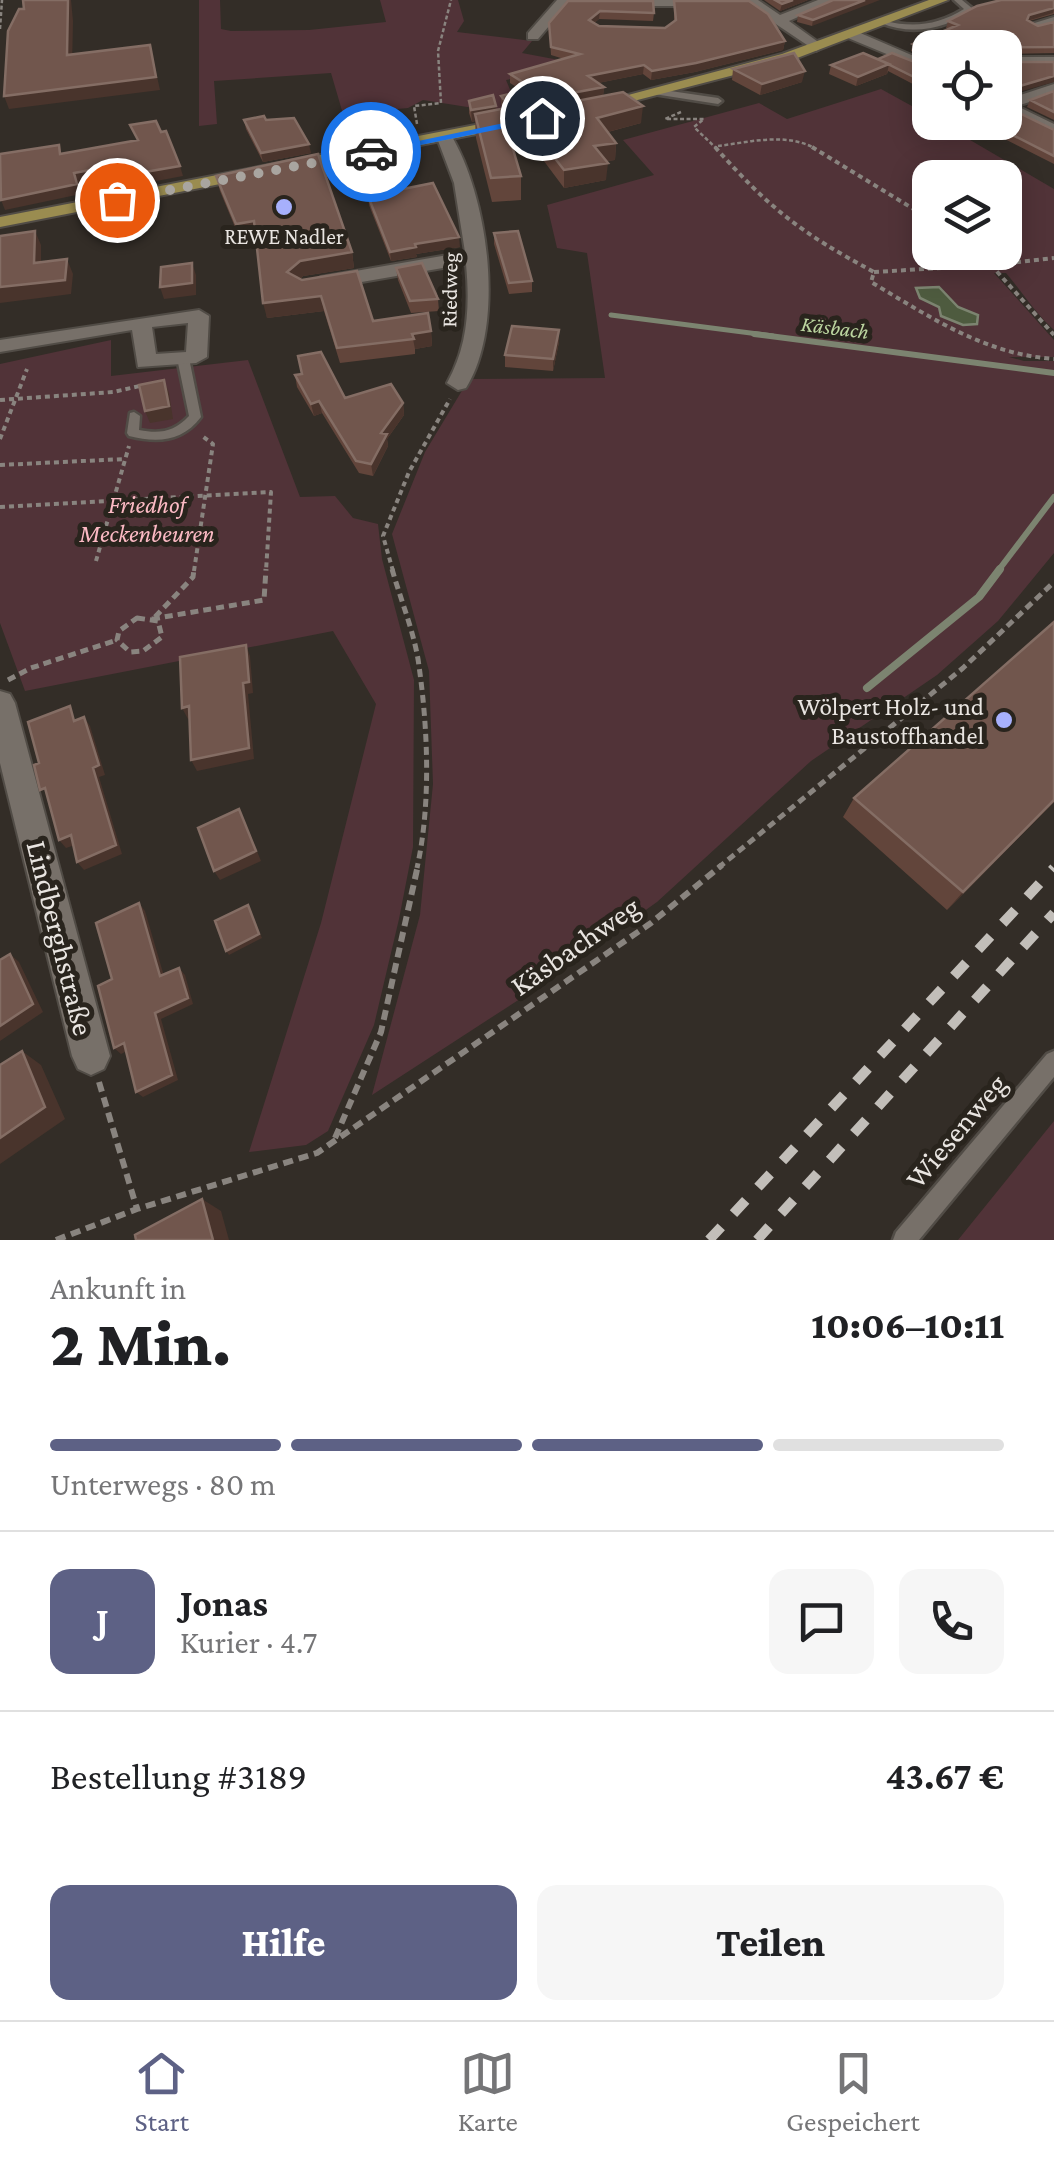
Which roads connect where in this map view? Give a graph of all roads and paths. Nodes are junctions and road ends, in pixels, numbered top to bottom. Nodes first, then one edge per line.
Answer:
1 (2, 0) edge
2 (452, 0) edge
3 (830, 0) edge
4 (941, 0) edge
5 (958, 0) edge
6 (563, 1) edge
7 (662, 9) edge
8 (780, 20) junction
9 (1054, 21) edge
10 (885, 23) junction
11 (1034, 24) edge
12 (0, 28) edge
13 (853, 35) junction
14 (533, 36) dead end
15 (816, 48) junction
16 (912, 56) edge
17 (1022, 61) edge
18 (1054, 61) edge
19 (1054, 89) edge
20 (657, 92) junction
21 (1022, 99) edge
22 (718, 100) dead end
23 (675, 114) junction
24 (1022, 114) edge
25 (683, 120) junction
26 (694, 127) junction
27 (1054, 130) edge
28 (418, 137) dead end
29 (445, 138) junction
30 (718, 146) junction
31 (912, 208) edge
32 (0, 222) edge
33 (478, 256) junction
34 (1054, 258) edge
35 (1022, 262) edge
36 (912, 270) edge
37 (996, 270) edge
38 (874, 272) junction
39 (304, 286) edge
40 (141, 322) junction
41 (1054, 335) edge
42 (0, 346) edge
43 (182, 358) junction
44 (1054, 359) edge
45 (27, 369) dead end
46 (187, 381) junction
47 (458, 383) joint
48 (15, 399) junction
49 (0, 400) edge
50 (134, 416) dead end
51 (186, 429) junction
52 (133, 433) junction
53 (0, 439) edge
54 (125, 459) junction
55 (0, 465) edge
56 (205, 496) junction
57 (113, 503) junction
58 (0, 508) edge
59 (96, 561) dead end
60 (1054, 582) edge
61 (152, 618) junction
62 (117, 640) junction
63 (0, 684) edge
64 (0, 703) edge
65 (91, 1056) joint
66 (1054, 1061) edge
67 (335, 1140) junction
68 (136, 1208) junction
69 (56, 1240) edge
70 (904, 1240) edge

1 - 12 path
2 - 28 path
3 - 8 street
4 - 10 main road
5 - 10 lane
6 - 7 street
6 - 14 street
7 - 8 street
8 - 15 street
9 - 11 street
10 - 13 main road
13 - 15 main road
13 - 16 street
15 - 20 main road
17 - 18 street
19 - 21 street
20 - 22 lane
20 - 29 main road
23 - 23 path
23 - 25 path
23 - 25 path
24 - 27 street
25 - 26 path
25 - 26 path
26 - 30 path
29 - 32 main road
29 - 33 street, Riedweg
30 - 31 path
30 - 38 path
33 - 39 street
33 - 47 street, Riedweg
34 - 35 path
36 - 38 path
37 - 41 path
38 - 44 path
40 - 42 street
40 - 43 street
40 - 43 street
43 - 46 lane
45 - 48 path
46 - 48 path
46 - 51 lane
47 - 67 path
48 - 49 path
48 - 53 path
50 - 52 lane
51 - 52 lane
51 - 56 path
52 - 54 path
54 - 55 path
54 - 57 path
56 - 57 path
56 - 61 path
56 - 61 path
57 - 58 path
57 - 59 path
60 - 67 path, Käsbachweg
61 - 62 path
61 - 62 path
62 - 63 path
64 - 65 street, Lindberghstraße
65 - 68 path
66 - 70 lane, Wiesenweg
67 - 68 path, Käsbachweg
68 - 69 path, Käsbachweg

